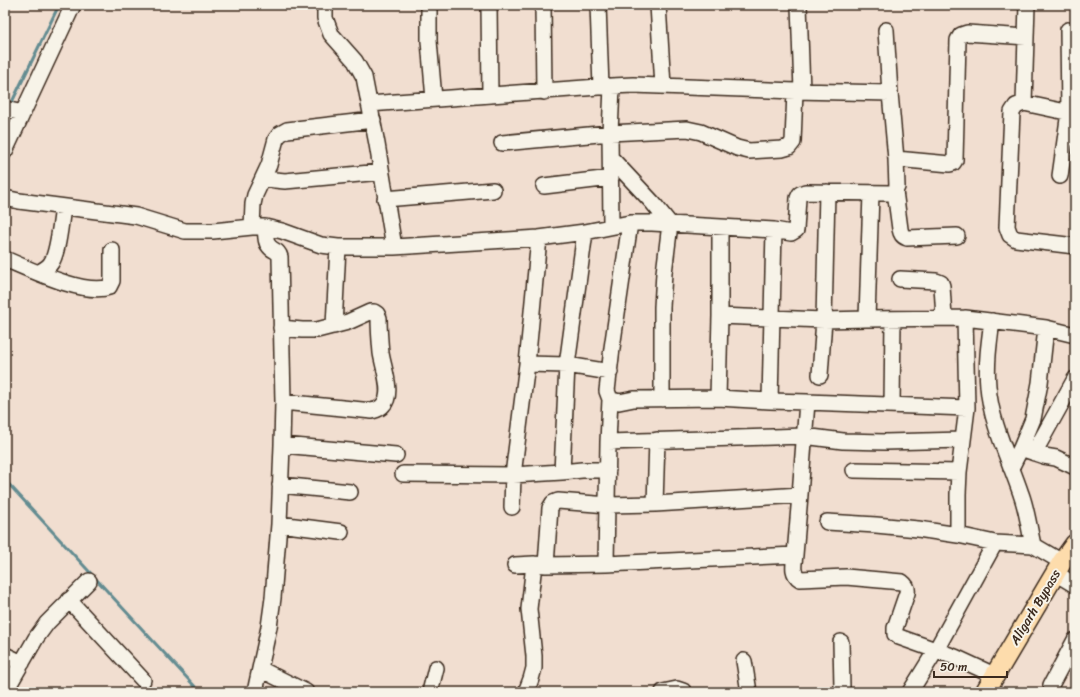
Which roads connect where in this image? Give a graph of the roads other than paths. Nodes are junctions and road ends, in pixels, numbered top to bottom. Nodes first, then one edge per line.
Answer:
1 (73, 5) edge
2 (325, 5) edge
3 (429, 5) edge
4 (489, 5) edge
5 (543, 5) edge
6 (598, 5) edge
7 (658, 5) edge
8 (799, 5) edge
9 (1027, 5) edge
10 (886, 30) dead end
11 (1068, 30) dead end
12 (1026, 36) junction
13 (663, 86) junction
14 (607, 87) junction
15 (798, 91) junction
16 (544, 92) junction
17 (890, 93) junction
18 (490, 96) junction
19 (434, 99) junction
20 (369, 104) junction
21 (1024, 104) junction
22 (12, 111) edge
23 (1072, 113) edge
24 (373, 120) junction
25 (610, 133) junction
26 (502, 143) dead end
27 (5, 151) edge
28 (611, 158) junction
29 (896, 159) junction
30 (381, 172) junction
31 (1060, 176) dead end
32 (264, 178) junction
33 (611, 178) junction
34 (544, 186) dead end
35 (493, 190) dead end
36 (895, 191) junction
37 (827, 192) junction
38 (871, 193) junction
39 (5, 198) edge
40 (386, 199) junction
41 (63, 207) junction
42 (630, 223) junction
43 (670, 224) junction
44 (611, 226) junction
45 (258, 227) junction
46 (720, 227) junction
47 (774, 230) junction
48 (585, 232) junction
49 (957, 236) dead end
50 (539, 238) junction
51 (1075, 246) edge
52 (338, 247) junction
53 (394, 248) junction
54 (112, 250) dead end
55 (5, 259) edge
56 (38, 273) junction
57 (900, 279) dead end
58 (720, 316) junction
59 (772, 317) junction
60 (944, 318) junction
61 (965, 318) junction
62 (867, 319) junction
63 (893, 319) junction
64 (824, 320) junction
65 (992, 321) junction
66 (334, 326) junction
67 (281, 328) junction
68 (1046, 328) junction
69 (1075, 336) edge
70 (527, 364) junction
71 (567, 366) junction
72 (610, 372) junction
73 (820, 375) dead end
74 (1075, 379) edge
75 (718, 398) junction
76 (610, 399) junction
77 (662, 399) junction
78 (770, 401) junction
79 (283, 402) junction
80 (807, 402) junction
81 (892, 405) junction
82 (967, 408) junction
83 (804, 436) junction
84 (657, 440) junction
85 (963, 440) junction
86 (608, 442) junction
87 (282, 445) junction
88 (1028, 450) junction
89 (396, 455) dead end
90 (1075, 467) edge
91 (1011, 468) junction
92 (608, 470) junction
93 (854, 470) dead end
94 (562, 472) junction
95 (959, 472) junction
96 (403, 474) dead end
97 (513, 475) junction
98 (280, 485) junction
99 (350, 492) dead end
100 (800, 495) junction
101 (655, 504) junction
102 (608, 505) junction
103 (512, 507) dead end
104 (827, 522) dead end
105 (278, 524) junction
106 (341, 532) dead end
107 (958, 535) junction
108 (995, 543) junction
109 (1075, 544) edge
110 (1034, 545) junction
111 (795, 555) junction
112 (606, 564) junction
113 (515, 565) dead end
114 (540, 565) junction
115 (1059, 568) junction
116 (88, 581) dead end
117 (1075, 585) edge
118 (69, 600) junction
119 (1075, 640) edge
120 (840, 642) dead end
121 (936, 650) junction
122 (5, 655) edge
123 (744, 661) dead end
124 (22, 663) junction
125 (436, 668) dead end
126 (260, 669) junction
127 (994, 675) junction
128 (143, 680) dead end
129 (1051, 685) dead end
130 (5, 692) edge
131 (255, 692) edge
132 (306, 692) edge
133 (430, 692) edge
134 (526, 692) edge
135 (663, 692) edge
136 (683, 692) edge
137 (748, 692) edge
138 (843, 692) edge
139 (910, 692) edge
140 (985, 692) edge

1 - 22 street
2 - 20 street
3 - 19 street
4 - 18 street
5 - 16 street
6 - 14 street
7 - 13 street
8 - 15 street
9 - 12 street
10 - 17 street
11 - 23 street
12 - 21 street
12 - 29 street
13 - 14 street
13 - 15 street
14 - 16 street
14 - 25 street
15 - 17 street
15 - 25 street
16 - 18 street
17 - 29 street
18 - 19 street
19 - 20 street
20 - 24 street
21 - 23 street
21 - 51 street
22 - 27 street
23 - 31 street
24 - 30 street
24 - 32 street
25 - 26 street
25 - 28 street
28 - 33 street
28 - 43 street
29 - 36 street
30 - 32 street
30 - 40 street
32 - 45 street
33 - 34 street
33 - 44 street
35 - 40 street
36 - 38 street
36 - 49 street
37 - 38 street
37 - 47 street
37 - 64 street
38 - 62 street
39 - 41 street
40 - 53 street
41 - 45 street
41 - 56 street
42 - 43 street
42 - 44 street
42 - 72 street
43 - 46 street
43 - 77 street
44 - 48 street
45 - 52 street
45 - 67 street
46 - 47 street
46 - 58 street
47 - 59 street
48 - 50 street
48 - 71 street
50 - 53 street
50 - 70 street
52 - 53 street
52 - 66 street
54 - 56 street
55 - 56 street
57 - 60 street
58 - 59 street
58 - 75 street
59 - 64 street
59 - 78 street
60 - 61 street
60 - 63 street
61 - 65 street
61 - 82 street
62 - 63 street
62 - 64 street
63 - 81 street
64 - 73 street
65 - 68 street
65 - 91 street
66 - 67 street
66 - 79 street
67 - 79 street
68 - 69 street
68 - 88 street
70 - 71 street
70 - 97 street
71 - 72 street
71 - 94 street
72 - 76 street
74 - 88 street
75 - 77 street
75 - 78 street
76 - 77 street
76 - 86 street
78 - 80 street
79 - 87 street
80 - 81 street
80 - 83 street
81 - 82 street
82 - 85 street
83 - 84 street
83 - 85 street
83 - 100 street
84 - 86 street
84 - 101 street
85 - 95 street
86 - 92 street
87 - 89 street
87 - 98 street
88 - 90 street
88 - 91 street
91 - 110 street
92 - 94 street
92 - 102 street
93 - 95 street
94 - 97 street
95 - 107 street
96 - 97 street
97 - 103 street
98 - 99 street
98 - 105 street
100 - 101 street
100 - 111 street
101 - 102 street
102 - 112 street
102 - 114 street
104 - 107 street
105 - 106 street
105 - 126 street
107 - 108 street
108 - 110 street
108 - 121 street
109 - 115 main road, Aligarh Bypass
110 - 115 street
111 - 112 street
111 - 121 street
112 - 114 street
113 - 114 street
114 - 134 street
115 - 117 street
115 - 127 main road, Aligarh Bypass
116 - 118 street
118 - 124 street
118 - 128 street
119 - 129 street
120 - 138 street
121 - 127 street
121 - 139 street
122 - 124 street
123 - 137 street
124 - 130 street
125 - 133 street
126 - 131 street
126 - 132 street
127 - 140 main road, Aligarh Bypass
135 - 136 street

